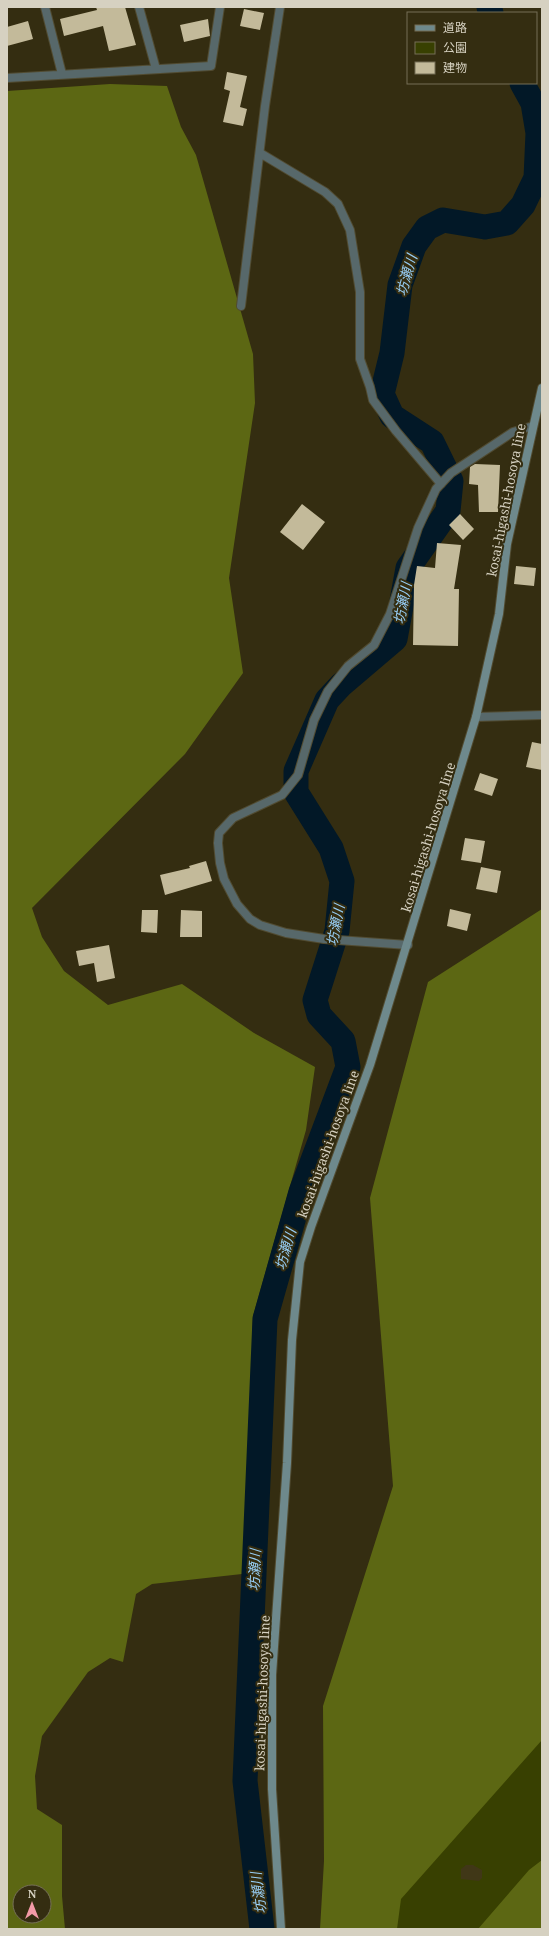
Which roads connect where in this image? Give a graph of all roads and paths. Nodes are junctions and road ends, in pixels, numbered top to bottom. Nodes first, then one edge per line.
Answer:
1 (45, 7) edge
2 (139, 7) edge
3 (220, 7) edge
4 (280, 7) edge
5 (156, 69) junction
6 (62, 74) junction
7 (7, 78) edge
8 (260, 153) junction
9 (241, 306) dead end
10 (542, 388) edge
11 (533, 426) junction
12 (441, 484) junction
13 (542, 715) edge
14 (476, 717) junction
15 (408, 945) junction
16 (281, 1929) edge

1 - 6 street
2 - 5 street
3 - 5 street
4 - 8 street
5 - 6 street
6 - 7 street
8 - 9 street
8 - 12 street
10 - 11 main road, kosai-higashi-hosoya line
11 - 12 street
11 - 14 main road, kosai-higashi-hosoya line
12 - 15 street
13 - 14 street
14 - 15 main road, kosai-higashi-hosoya line
15 - 16 main road, kosai-higashi-hosoya line

